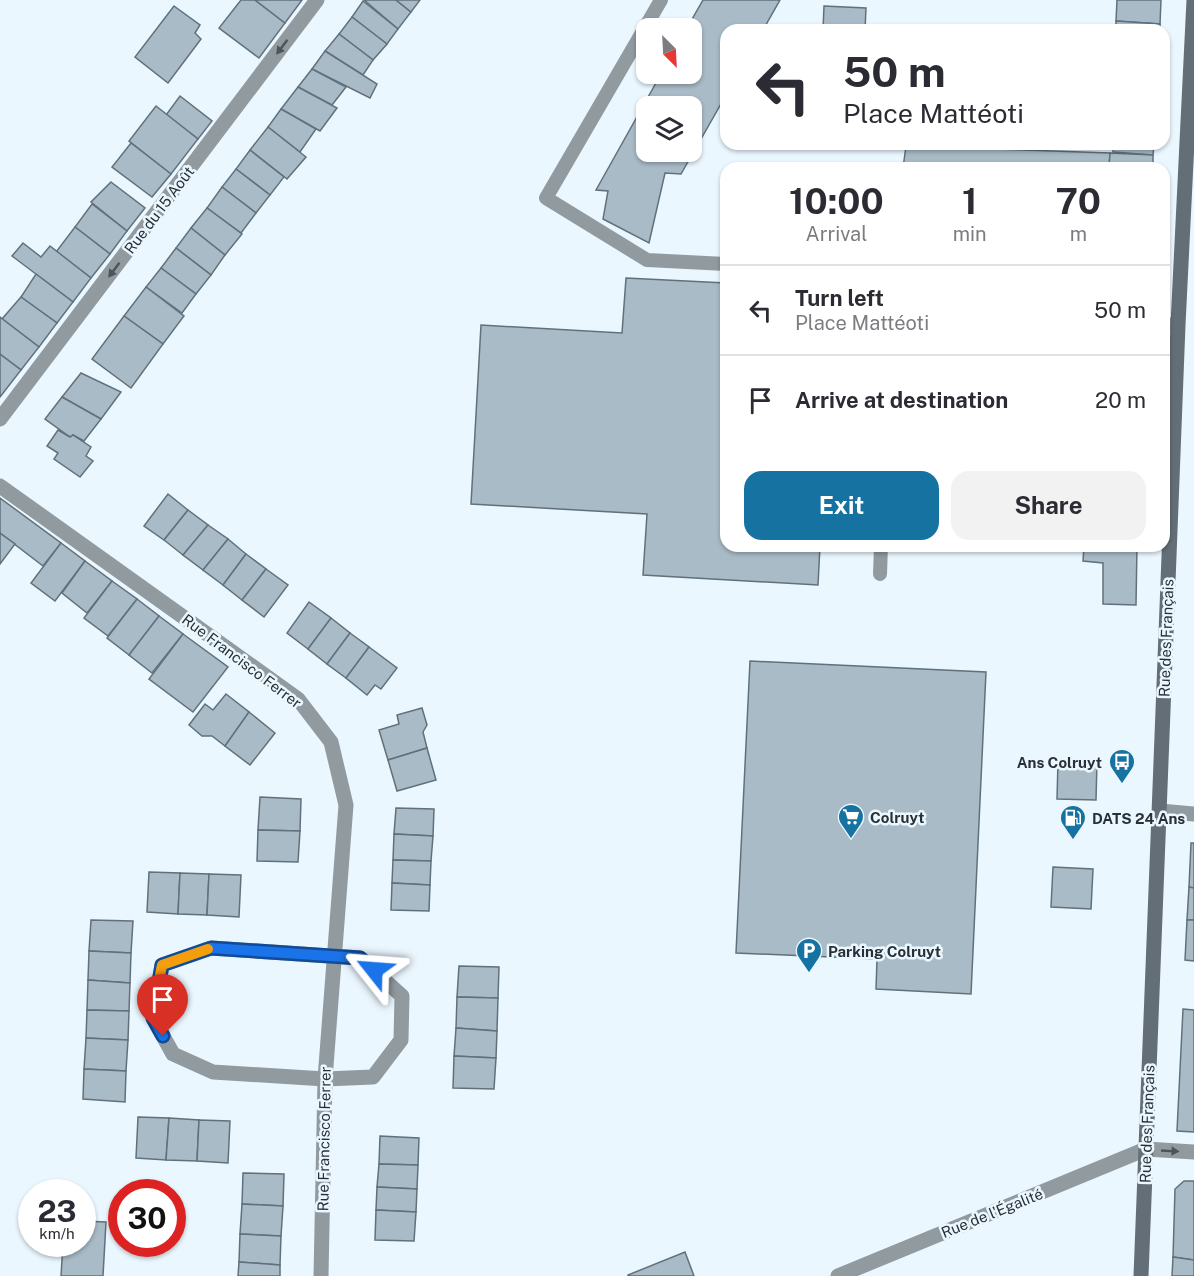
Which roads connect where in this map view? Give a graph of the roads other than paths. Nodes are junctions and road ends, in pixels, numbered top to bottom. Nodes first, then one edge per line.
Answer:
1 (317, 0) edge
2 (661, 0) edge
3 (1194, 0) edge
4 (720, 264) edge
5 (1171, 325) edge
6 (1170, 369) edge
7 (0, 419) edge
8 (0, 486) edge
9 (881, 552) edge
10 (1166, 552) edge
11 (880, 574) dead end
12 (1160, 812) junction
13 (1194, 814) edge
14 (333, 957) junction
15 (325, 1079) junction
16 (1146, 1149) junction
17 (1194, 1152) edge
18 (321, 1276) edge
19 (838, 1276) edge
20 (1141, 1276) edge

1 -> 7 street, Rue du 15 Août
2 - 4 lane
3 - 5 main road, Rue des Français
5 - 6 main road, Rue des Français
8 - 14 street, Rue Francisco Ferrer
9 - 11 lane
10 - 12 main road, Rue des Français
12 - 13 street
12 - 16 main road, Rue des Français
14 - 15 street, Rue Francisco Ferrer
14 - 15 street
14 - 15 street
15 - 18 street, Rue Francisco Ferrer
16 -> 17 street
16 - 19 street, Rue de l'Égalité
16 - 20 main road, Rue des Français

